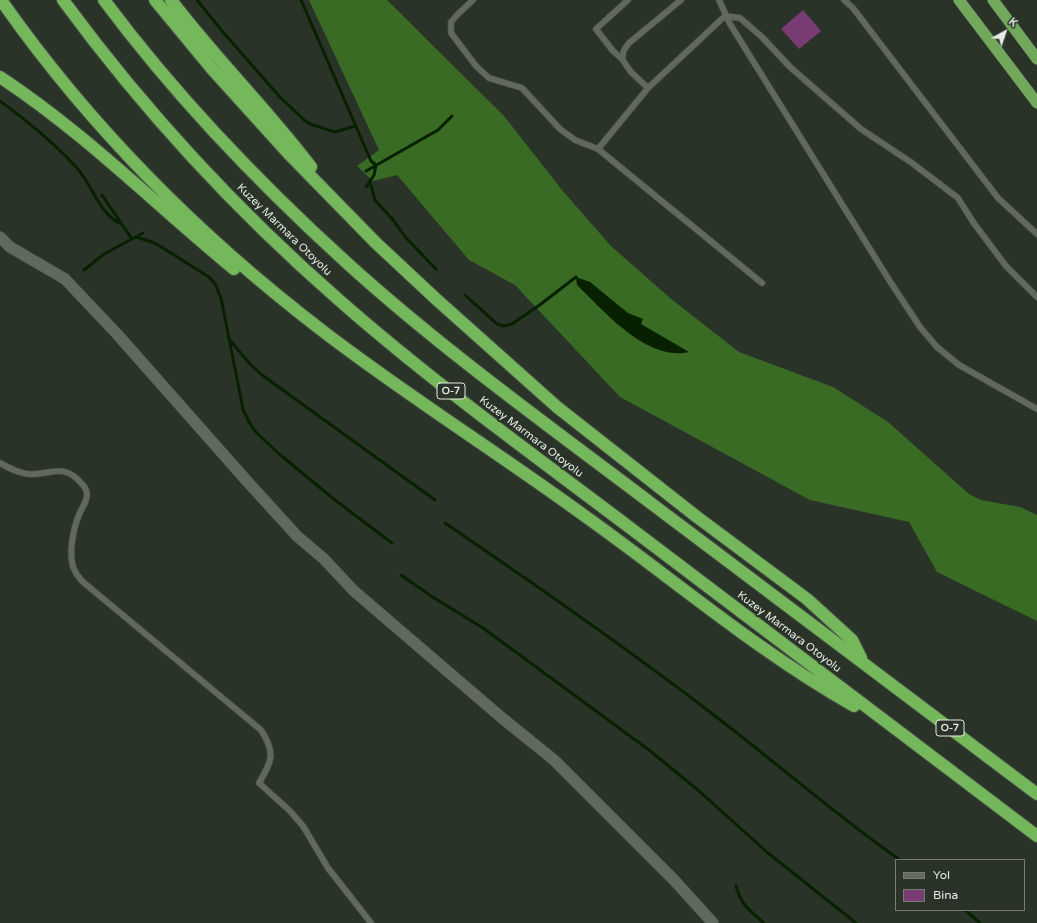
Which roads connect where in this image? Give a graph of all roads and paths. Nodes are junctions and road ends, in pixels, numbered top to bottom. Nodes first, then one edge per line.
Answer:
1 (1, 0) edge
2 (63, 0) edge
3 (104, 0) edge
4 (155, 0) edge
5 (171, 0) edge
6 (473, 0) edge
7 (628, 0) edge
8 (681, 0) edge
9 (719, 0) edge
10 (844, 0) edge
11 (959, 0) edge
12 (993, 0) edge
13 (725, 16) junction
14 (622, 59) junction
15 (1037, 59) edge
16 (0, 77) edge
17 (648, 88) junction
18 (1037, 103) edge
19 (598, 149) junction
20 (340, 207) junction
21 (1037, 234) edge
22 (0, 237) edge
23 (762, 283) dead end
24 (1037, 297) edge
25 (360, 358) junction
26 (1037, 409) edge
27 (0, 463) edge
28 (864, 662) junction
29 (890, 725) junction
30 (1037, 794) edge
31 (1037, 836) edge
32 (371, 923) edge
33 (713, 923) edge

1 - 25 highway
2 - 29 highway, Kuzey Marmara Otoyolu / O-7
3 - 28 highway, Kuzey Marmara Otoyolu / O-7
4 - 20 highway
5 - 20 highway
6 - 19 lane
7 - 14 lane
8 - 14 lane
9 - 13 lane
10 - 21 lane
11 - 18 highway
12 - 15 highway
13 - 17 lane
13 - 24 lane
13 - 26 lane
14 - 17 lane
16 - 25 highway
17 - 19 lane
19 - 23 lane
20 - 28 highway
22 - 33 street
25 - 29 highway
27 - 32 lane
28 - 30 highway, Kuzey Marmara Otoyolu / O-7
29 - 31 highway, Kuzey Marmara Otoyolu / O-7

